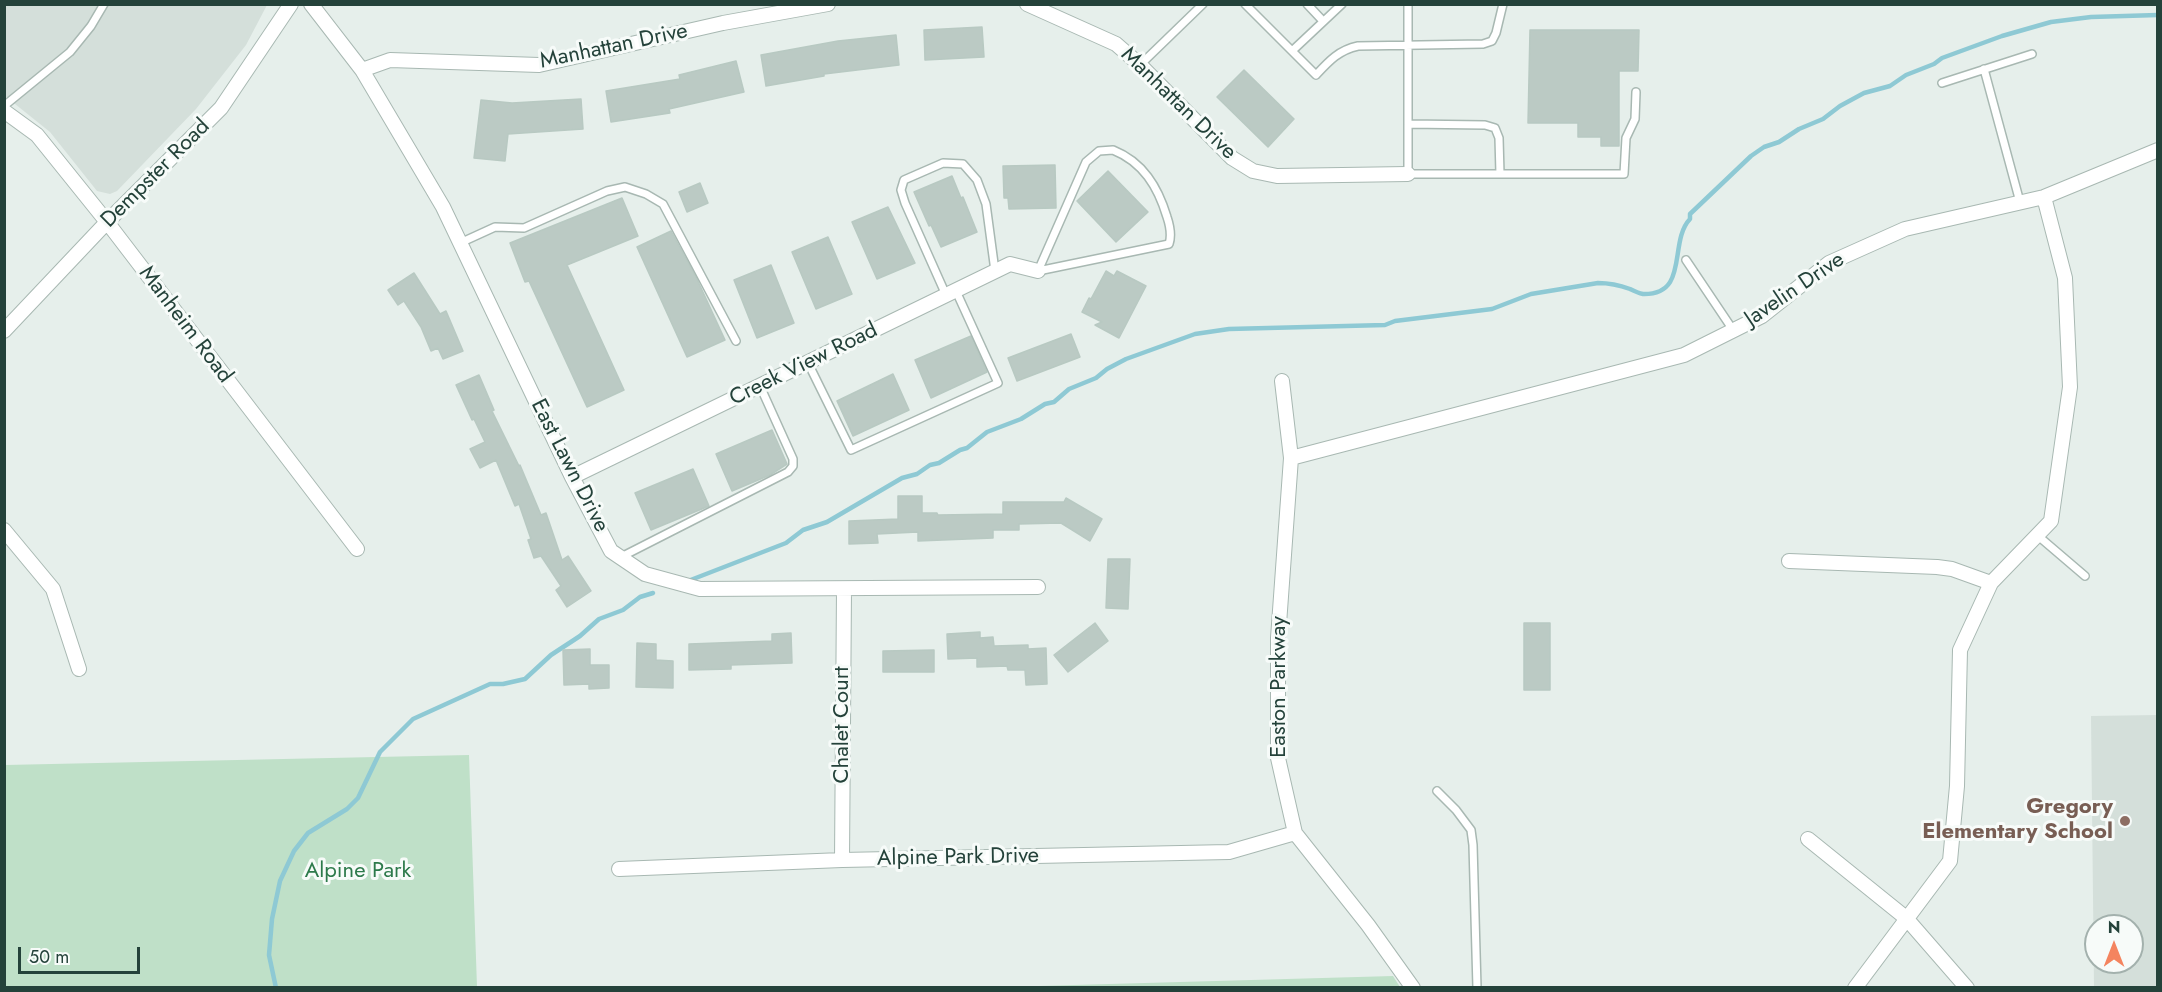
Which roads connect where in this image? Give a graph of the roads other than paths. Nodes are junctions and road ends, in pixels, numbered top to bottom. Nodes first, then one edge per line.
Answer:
1 (104, 4) edge
2 (291, 4) edge
3 (311, 4) edge
4 (828, 4) edge
5 (1027, 4) edge
6 (1203, 4) edge
7 (1245, 4) edge
8 (1307, 4) edge
9 (1342, 4) edge
10 (1408, 4) edge
11 (1503, 4) edge
12 (1323, 21) junction
13 (1408, 44) junction
14 (1292, 51) junction
15 (2032, 54) dead end
16 (1140, 65) junction
17 (1984, 69) junction
18 (362, 70) junction
19 (1942, 83) dead end
20 (1636, 92) dead end
21 (4, 106) edge
22 (4, 111) edge
23 (1408, 124) junction
24 (2157, 150) edge
25 (1408, 174) junction
26 (1500, 174) junction
27 (2044, 196) junction
28 (2019, 202) junction
29 (107, 222) junction
30 (460, 243) junction
31 (1686, 260) dead end
32 (1038, 271) junction
33 (996, 272) junction
34 (951, 293) junction
35 (1734, 330) junction
36 (4, 331) edge
37 (736, 341) dead end
38 (808, 363) junction
39 (1282, 381) dead end
40 (760, 386) junction
41 (1291, 458) junction
42 (572, 477) junction
43 (4, 530) edge
44 (2037, 536) junction
45 (357, 549) dead end
46 (621, 557) junction
47 (1789, 561) dead end
48 (2085, 576) dead end
49 (1991, 583) junction
50 (1038, 587) dead end
51 (844, 589) junction
52 (79, 669) dead end
53 (1437, 791) dead end
54 (1294, 832) junction
55 (1808, 839) dead end
56 (842, 860) junction
57 (619, 869) dead end
58 (1906, 918) junction
59 (1413, 987) edge
60 (1477, 987) edge
61 (1855, 987) edge
62 (1967, 987) edge

1 - 21 lane
2 - 29 street, Dempster Road
3 - 18 street, East Lawn Drive
4 - 18 street, Manhattan Drive
5 - 16 street, Manhattan Drive
6 - 16 lane
7 - 14 lane
8 - 12 lane
9 - 12 lane
10 - 13 lane
11 - 13 lane
12 - 14 lane
13 - 14 lane
13 - 23 lane
15 - 17 lane
16 - 25 street, Manhattan Drive
17 - 19 lane
17 - 28 lane
18 - 30 street, East Lawn Drive
20 - 26 lane
22 - 29 street, Manheim Road
23 - 25 lane
23 - 26 lane
24 - 27 street, Javelin Drive
25 - 26 lane
27 - 28 street, Javelin Drive
27 - 44 street
28 - 35 street, Javelin Drive
29 - 36 street, Dempster Road
29 - 45 street, Manheim Road
30 - 37 lane
30 - 42 street, East Lawn Drive
31 - 35 lane
32 - 32 lane
32 - 33 street, Creek View Road
33 - 34 street, Creek View Road
33 - 34 lane
34 - 38 street, Creek View Road
34 - 38 lane
35 - 41 street, Javelin Drive
38 - 40 street, Creek View Road
39 - 41 street, Easton Parkway
40 - 42 street, Creek View Road
40 - 46 lane
41 - 54 street, Easton Parkway
42 - 46 street, East Lawn Drive
43 - 52 street
44 - 48 lane
44 - 49 street
46 - 51 street, East Lawn Drive
47 - 49 street
49 - 58 street
50 - 51 street, East Lawn Drive
51 - 56 street, Chalet Court
53 - 60 lane
54 - 56 street, Alpine Park Drive
54 - 59 street, Easton Parkway
55 - 58 street
56 - 57 street, Alpine Park Drive
58 - 61 street
58 - 62 street

